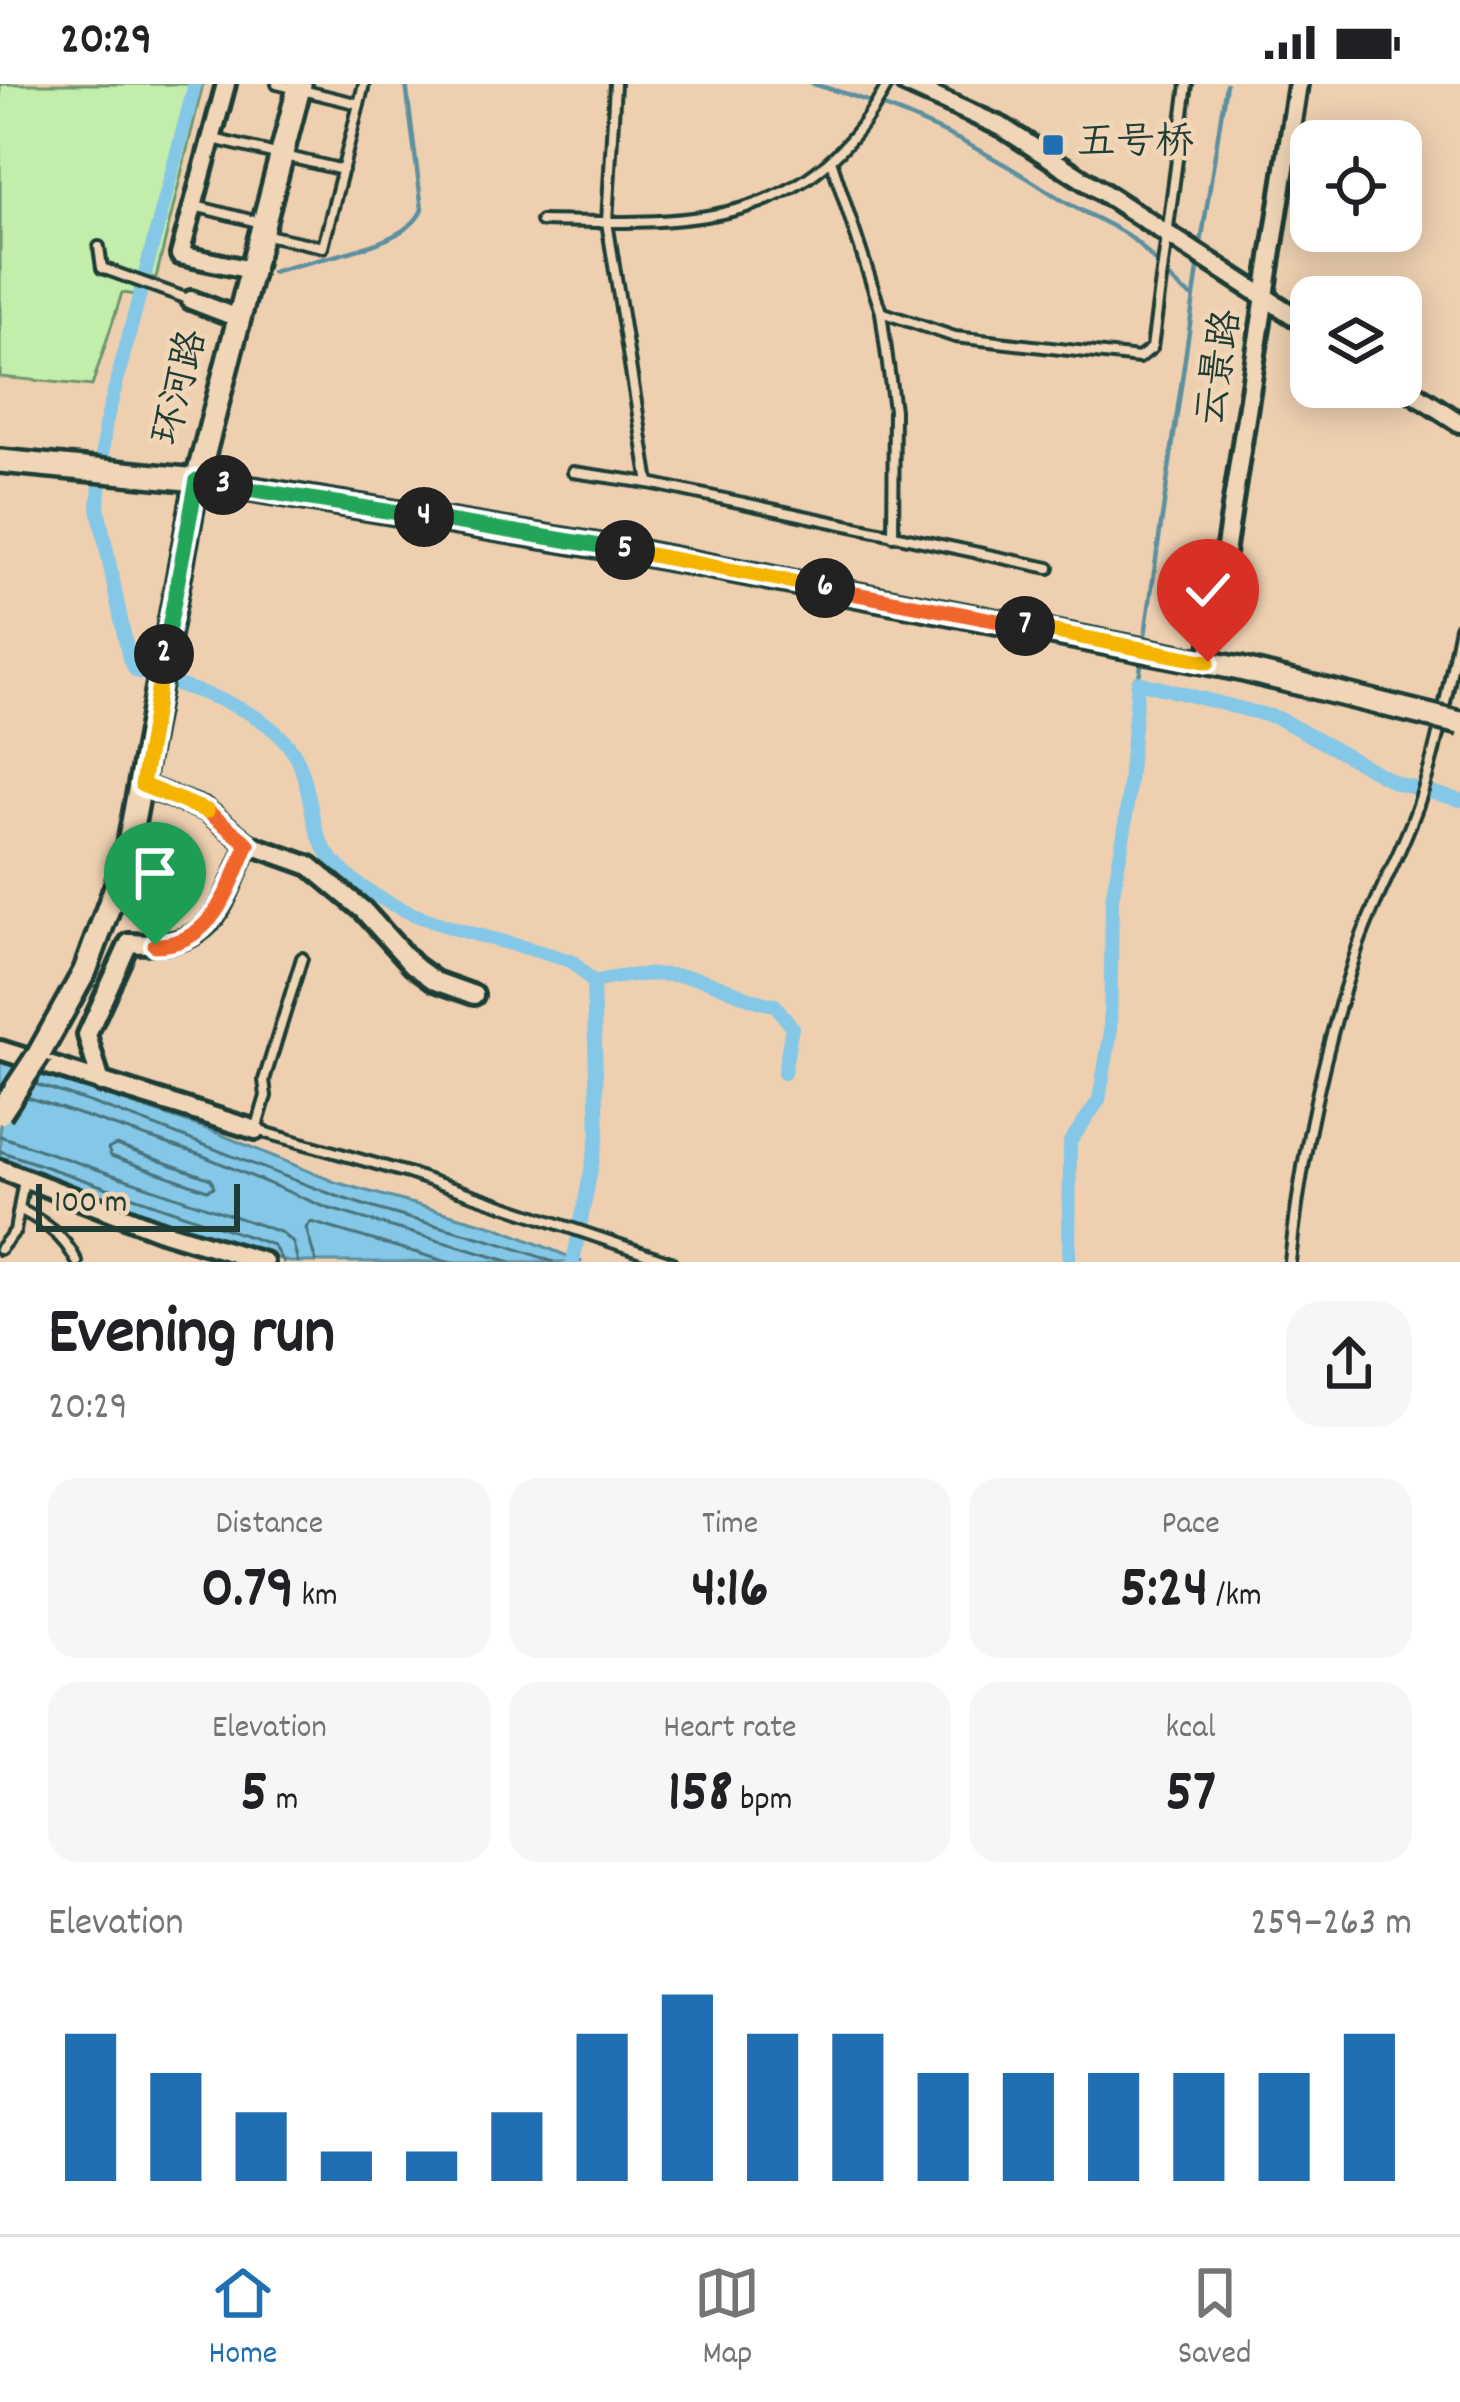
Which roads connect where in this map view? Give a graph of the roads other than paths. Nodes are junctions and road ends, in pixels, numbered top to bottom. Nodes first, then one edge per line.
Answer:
1 (226, 84) edge
2 (364, 84) edge
3 (615, 84) edge
4 (888, 84) edge
5 (906, 84) edge
6 (1187, 84) edge
7 (1298, 84) edge
8 (292, 86) edge
9 (359, 104) junction
10 (212, 139) junction
11 (281, 155) junction
12 (832, 163) junction
13 (343, 170) junction
14 (193, 206) junction
15 (542, 221) dead end
16 (607, 222) junction
17 (262, 229) junction
18 (1166, 232) junction
19 (99, 247) dead end
20 (251, 270) junction
21 (1266, 299) junction
22 (191, 300) joint
23 (881, 312) junction
24 (1290, 314) edge
25 (238, 318) junction
26 (1422, 399) edge
27 (1460, 423) edge
28 (0, 461) edge
29 (573, 472) dead end
30 (197, 480) junction
31 (649, 483) junction
32 (893, 536) junction
33 (1049, 568) dead end
34 (1460, 627) edge
35 (1208, 662) junction
36 (1460, 723) edge
37 (142, 785) junction
38 (248, 844) junction
39 (302, 958) dead end
40 (474, 995) dead end
41 (0, 1049) edge
42 (101, 1083) junction
43 (0, 1113) edge
44 (256, 1130) junction
45 (0, 1169) edge
46 (24, 1179) junction
47 (21, 1210) junction
48 (0, 1249) edge
49 (76, 1262) edge
50 (265, 1262) edge
51 (671, 1262) edge
52 (1290, 1262) edge

1 - 10 street
2 - 9 lane
3 - 16 lane
4 - 12 lane
5 - 18 street
6 - 18 lane
7 - 21 street, 云景路
8 - 9 lane
8 - 11 main road, 环河路
9 - 13 lane
10 - 11 lane
10 - 14 street
11 - 13 lane
11 - 17 main road, 环河路
12 - 16 lane
12 - 23 lane
13 - 17 lane
14 - 17 lane
14 - 20 street
15 - 16 lane
16 - 31 lane
17 - 20 main road, 环河路
18 - 21 street
18 - 23 lane
19 - 22 lane
20 - 25 main road, 环河路
21 - 24 street
21 - 35 street, 云景路
22 - 25 street
23 - 32 lane
25 - 30 main road, 环河路
26 - 27 street
28 - 30 main road
29 - 31 lane
30 - 35 main road
30 - 37 main road, 环河路
31 - 32 lane
32 - 33 lane
34 - 52 lane
35 - 36 main road, bridge
37 - 38 street
37 - 43 main road, 环河路, bridge
38 - 40 street
38 - 42 street
39 - 44 lane
41 - 42 street
42 - 44 street
44 - 51 lane
45 - 46 street
46 - 47 lane
46 - 50 street
47 - 48 lane
47 - 49 lane

